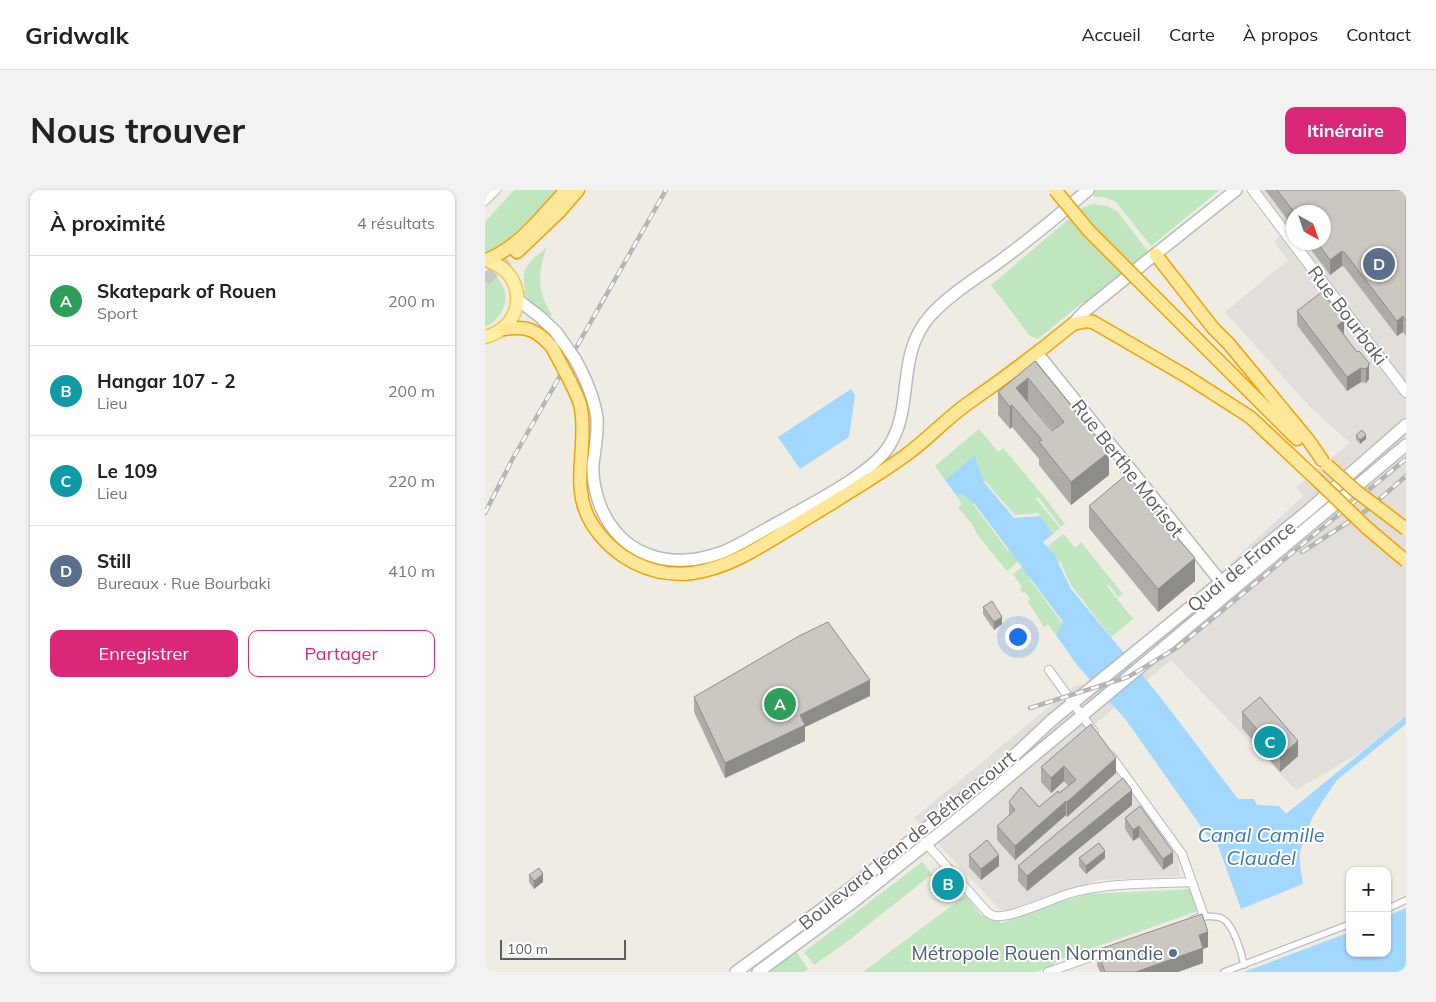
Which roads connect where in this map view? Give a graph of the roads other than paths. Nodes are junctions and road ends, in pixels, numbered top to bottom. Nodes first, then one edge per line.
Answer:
1 (496, 190) edge
2 (566, 190) edge
3 (578, 190) edge
4 (1055, 190) edge
5 (1088, 190) edge
6 (1236, 190) edge
7 (1253, 190) edge
8 (485, 202) edge
9 (514, 254) tunnel mouth
10 (1156, 255) junction
11 (485, 260) edge
12 (518, 300) junction
13 (1073, 324) junction
14 (504, 329) junction
15 (486, 339) edge
16 (1037, 353) junction
17 (1406, 392) edge
18 (1406, 426) edge
19 (1406, 445) edge
20 (1325, 463) junction
21 (1406, 529) edge
22 (1406, 561) edge
23 (1221, 582) junction
24 (1229, 593) junction
25 (1049, 670) dead end
26 (1073, 703) junction
27 (1082, 715) junction
28 (1101, 742) edge
29 (1107, 750) edge
30 (923, 839) junction
31 (1191, 882) junction
32 (1406, 900) edge
33 (1391, 907) edge
34 (1204, 916) junction
35 (1182, 924) edge
36 (1346, 926) edge
37 (1109, 950) edge
38 (1244, 965) junction
39 (736, 972) edge
40 (758, 972) edge
41 (1049, 972) edge
42 (1224, 972) edge

1 - 8 street
2 - 11 highway
3 - 9 highway
4 - 20 highway, bridge
5 - 12 main road, bridge
6 - 10 main road
7 - 17 street, Rue Bourbaki
10 - 13 main road
10 - 20 highway
11 - 12 main road
12 - 14 main road
13 - 16 highway
13 - 22 highway, bridge
14 - 15 main road
14 - 16 highway, bridge
16 - 23 main road, Rue Berthe Morisot
18 - 23 main road, Quai de France
19 - 24 main road, Quai de France
20 - 21 highway, bridge
23 - 24 main road, Rue Berthe Morisot
23 - 26 main road, Quai de France
24 - 27 main road, Quai de France
25 - 26 street
26 - 27 street
26 - 30 main road, Boulevard Jean de Béthencourt
27 - 28 street
27 - 30 main road, Boulevard Jean de Béthencourt
29 - 31 street
30 - 31 street
30 - 39 main road, Boulevard Jean de Béthencourt
30 - 40 main road, Boulevard Jean de Béthencourt
31 - 34 street
32 - 33 street
34 - 35 street
34 - 38 street
36 - 38 street
37 - 41 street
38 - 42 street

